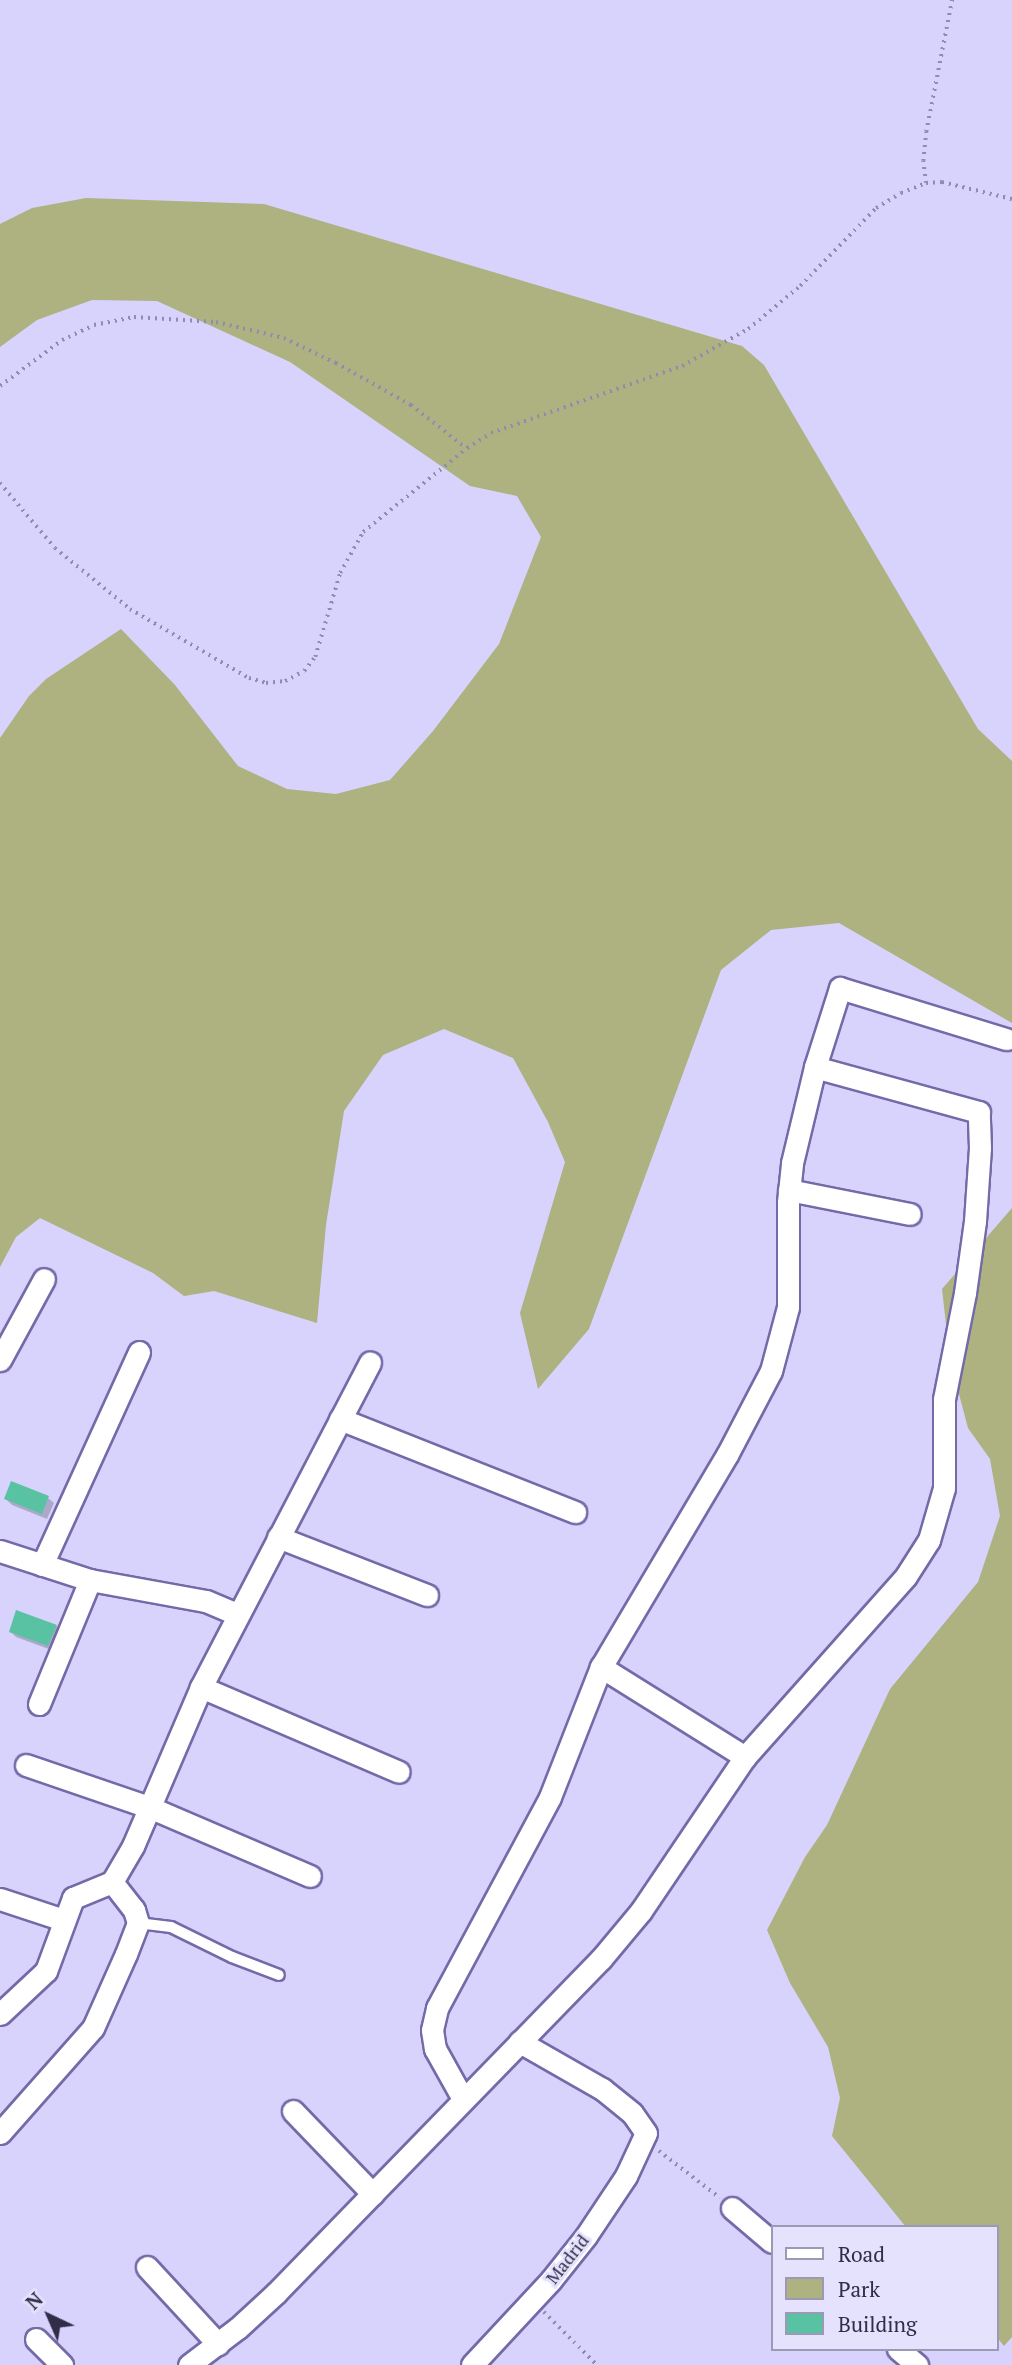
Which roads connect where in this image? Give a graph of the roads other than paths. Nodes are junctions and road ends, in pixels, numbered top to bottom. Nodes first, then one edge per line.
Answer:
1 (1006, 1039) dead end
2 (815, 1067) junction
3 (789, 1190) junction
4 (910, 1213) dead end
5 (44, 1279) dead end
6 (139, 1352) dead end
7 (0, 1360) edge
8 (370, 1362) dead end
9 (340, 1419) junction
10 (575, 1512) dead end
11 (278, 1537) junction
12 (0, 1551) edge
13 (42, 1565) junction
14 (90, 1580) junction
15 (427, 1595) dead end
16 (237, 1614) junction
17 (601, 1667) junction
18 (201, 1687) junction
19 (38, 1704) dead end
20 (745, 1757) junction
21 (26, 1765) dead end
22 (399, 1772) dead end
23 (149, 1807) junction
24 (310, 1876) dead end
25 (112, 1882) junction
26 (0, 1899) edge
27 (64, 1920) junction
28 (138, 1923) junction
29 (279, 1975) dead end
30 (0, 2014) edge
31 (520, 2042) junction
32 (463, 2099) junction
33 (293, 2111) dead end
34 (0, 2133) edge
35 (373, 2194) junction
36 (732, 2208) road end
37 (771, 2241) edge
38 (147, 2267) dead end
39 (36, 2339) dead end
40 (218, 2344) junction
41 (900, 2351) edge
42 (62, 2365) edge
43 (189, 2365) edge
44 (472, 2365) edge
45 (917, 2365) edge

1 - 2 street
2 - 3 street
2 - 20 street
3 - 4 street
3 - 17 street
5 - 7 street
6 - 13 street
8 - 9 street
9 - 10 street
9 - 11 street
11 - 15 street
11 - 16 street
12 - 13 street
13 - 14 street
14 - 16 street
14 - 19 street
16 - 18 street
17 - 20 street
17 - 32 street
18 - 22 street
18 - 23 street
20 - 31 street
21 - 23 street
23 - 24 street
23 - 25 street
25 - 27 street
25 - 28 street
26 - 27 street
27 - 30 street
28 - 29 lane
28 - 34 street
31 - 32 street
31 - 44 street, Madrid
32 - 35 street
33 - 35 street
35 - 40 street
36 - 37 street
38 - 40 street
39 - 42 street
40 - 43 street
41 - 45 street

